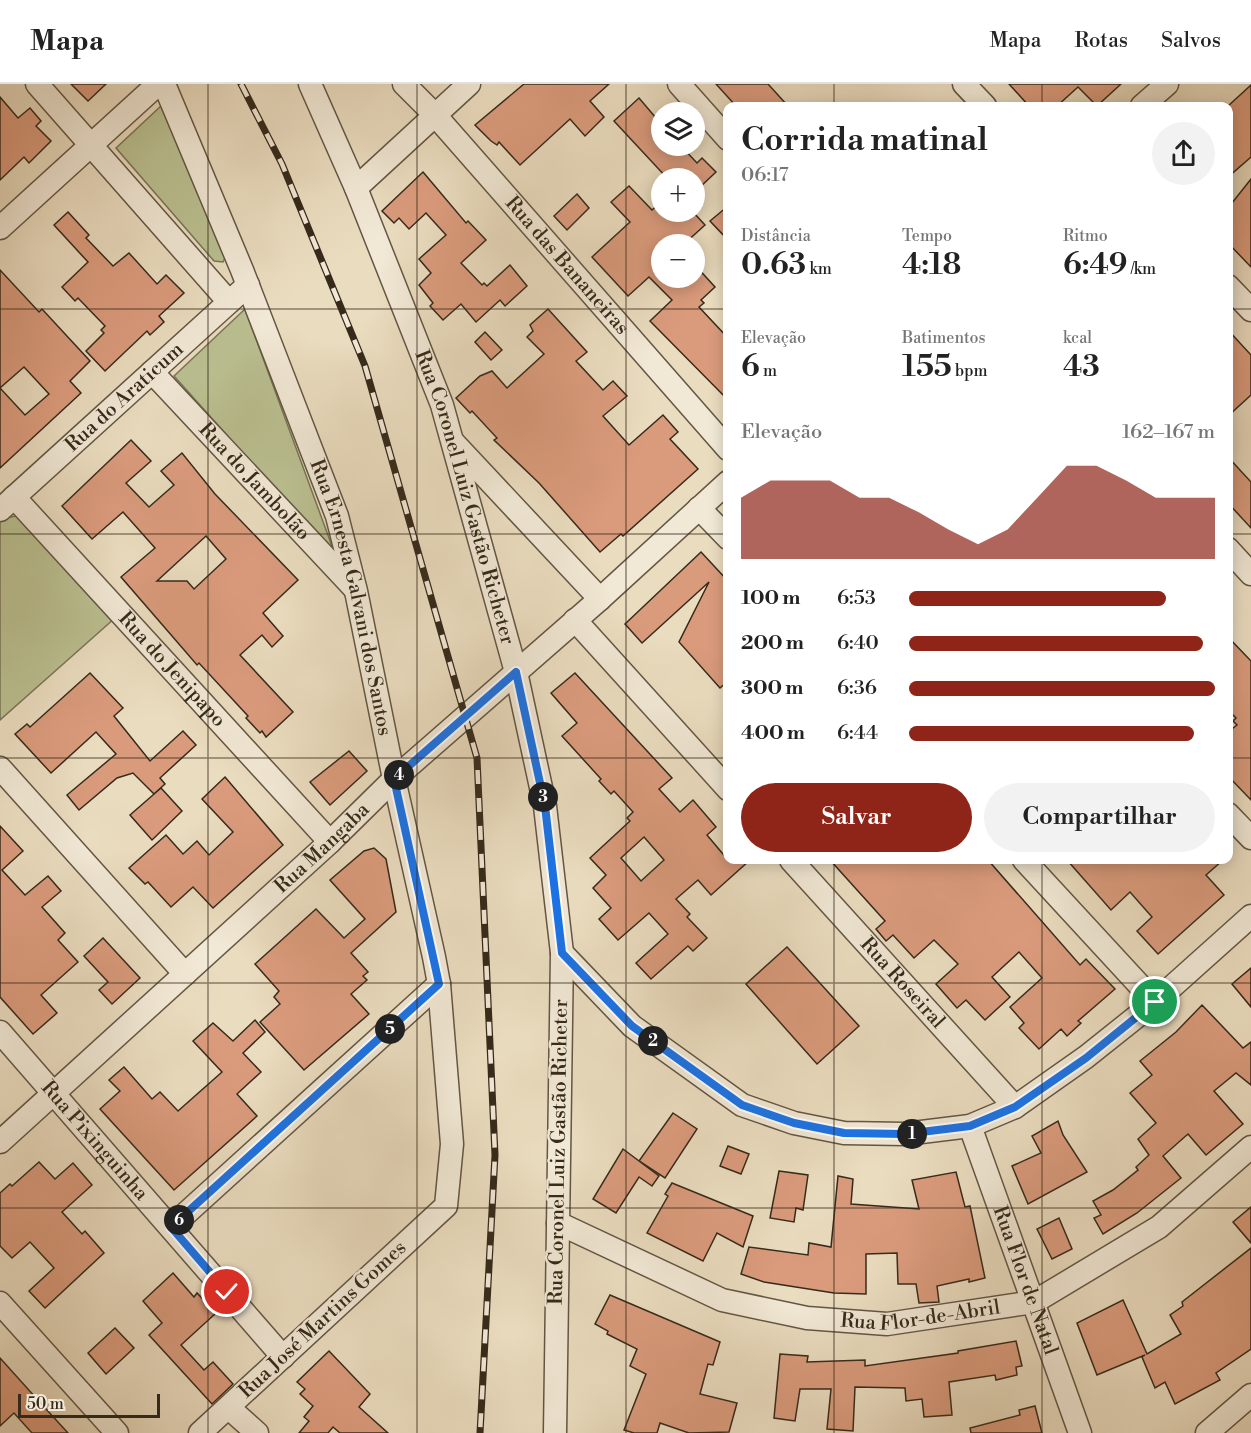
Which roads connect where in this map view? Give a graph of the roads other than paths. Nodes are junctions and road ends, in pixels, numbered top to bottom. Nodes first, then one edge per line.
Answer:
1 (38, 84) edge
2 (158, 84) edge
3 (164, 84) edge
4 (310, 84) edge
5 (404, 84) edge
6 (468, 84) edge
7 (679, 84) edge
8 (964, 84) edge
9 (1167, 84) edge
10 (981, 102) edge
11 (1147, 102) edge
12 (435, 115) junction
13 (723, 133) edge
14 (91, 145) junction
15 (356, 188) junction
16 (0, 228) edge
17 (248, 285) junction
18 (1233, 291) edge
19 (229, 302) junction
20 (1251, 310) edge
21 (152, 372) junction
22 (452, 440) junction
23 (723, 443) edge
24 (723, 486) edge
25 (7, 503) edge
26 (699, 508) junction
27 (723, 533) edge
28 (1233, 554) edge
29 (1251, 574) edge
30 (356, 591) junction
31 (600, 599) junction
32 (575, 620) junction
33 (516, 672) junction
34 (0, 768) edge
35 (394, 779) junction
36 (723, 783) edge
37 (1233, 819) edge
38 (1251, 838) edge
39 (330, 842) junction
40 (795, 864) edge
41 (1028, 864) edge
42 (1251, 916) edge
43 (562, 953) junction
44 (185, 974) junction
45 (439, 984) junction
46 (1155, 1002) junction
47 (0, 1032) edge
48 (54, 1093) junction
49 (1015, 1107) junction
50 (970, 1126) junction
51 (0, 1142) edge
52 (1251, 1147) edge
53 (446, 1206) joint
54 (558, 1223) junction
55 (171, 1227) junction
56 (1034, 1302) junction
57 (0, 1303) edge
58 (283, 1357) junction
59 (1251, 1395) edge
60 (229, 1408) junction
61 (117, 1433) edge
62 (200, 1433) edge
63 (257, 1433) edge
64 (555, 1433) edge
65 (1080, 1433) edge
66 (1207, 1433) edge

1 - 14 street
2 - 14 street
3 - 17 street, Rua Ernesta Galvani dos Santos
4 - 15 street, Rua Coronel Luiz Gastão Richeter
5 - 12 street, Rua das Bananeiras
6 - 12 street
7 - 13 street
8 - 10 street
9 - 11 street
12 - 15 street
12 - 23 street, Rua das Bananeiras
14 - 16 street
14 - 19 street
15 - 22 street, Rua Coronel Luiz Gastão Richeter
17 - 19 street, Rua do Araticum
17 - 30 street, Rua Ernesta Galvani dos Santos
18 - 20 street
19 - 21 street, Rua do Araticum
21 - 25 street, Rua do Araticum
21 - 30 street, Rua do Jambolão
22 - 31 street
22 - 33 street, Rua Coronel Luiz Gastão Richeter
24 - 26 street, Rua Mangaba
25 - 39 street, Rua do Jenipapo
26 - 27 street
26 - 31 street, Rua Mangaba
28 - 29 street
30 - 35 street, Rua Ernesta Galvani dos Santos
31 - 32 street, Rua Mangaba
32 - 33 street, Rua Mangaba
32 - 36 street
33 - 35 street, Rua Mangaba
33 - 43 street, Rua Coronel Luiz Gastão Richeter
34 - 44 street
35 - 39 street, Rua Mangaba
35 - 45 street, Rua Ernesta Galvani dos Santos
37 - 38 street
39 - 44 street, Rua Mangaba
40 - 49 street, Rua Roseiral
41 - 46 street
42 - 46 street
43 - 50 street
43 - 54 street, Rua Coronel Luiz Gastão Richeter
44 - 48 street, Rua Mangaba
45 - 53 street, Rua Ernesta Galvani dos Santos
45 - 55 street
46 - 49 street
47 - 48 street, Rua Pixinguinha
48 - 51 street, Rua Mangaba
48 - 55 street, Rua Pixinguinha
49 - 50 street
50 - 56 street, Rua Flor de Natal
52 - 56 street, Rua Flor-de-Abril
53 - 58 street, Rua José Martins Gomes
54 - 56 street, Rua Flor-de-Abril
54 - 64 street, Rua Coronel Luiz Gastão Richeter
55 - 58 street, Rua Pixinguinha
56 - 65 street, Rua Flor de Natal
57 - 61 street
58 - 60 street, Rua José Martins Gomes
59 - 66 street
60 - 62 street, Rua José Martins Gomes
60 - 63 street

